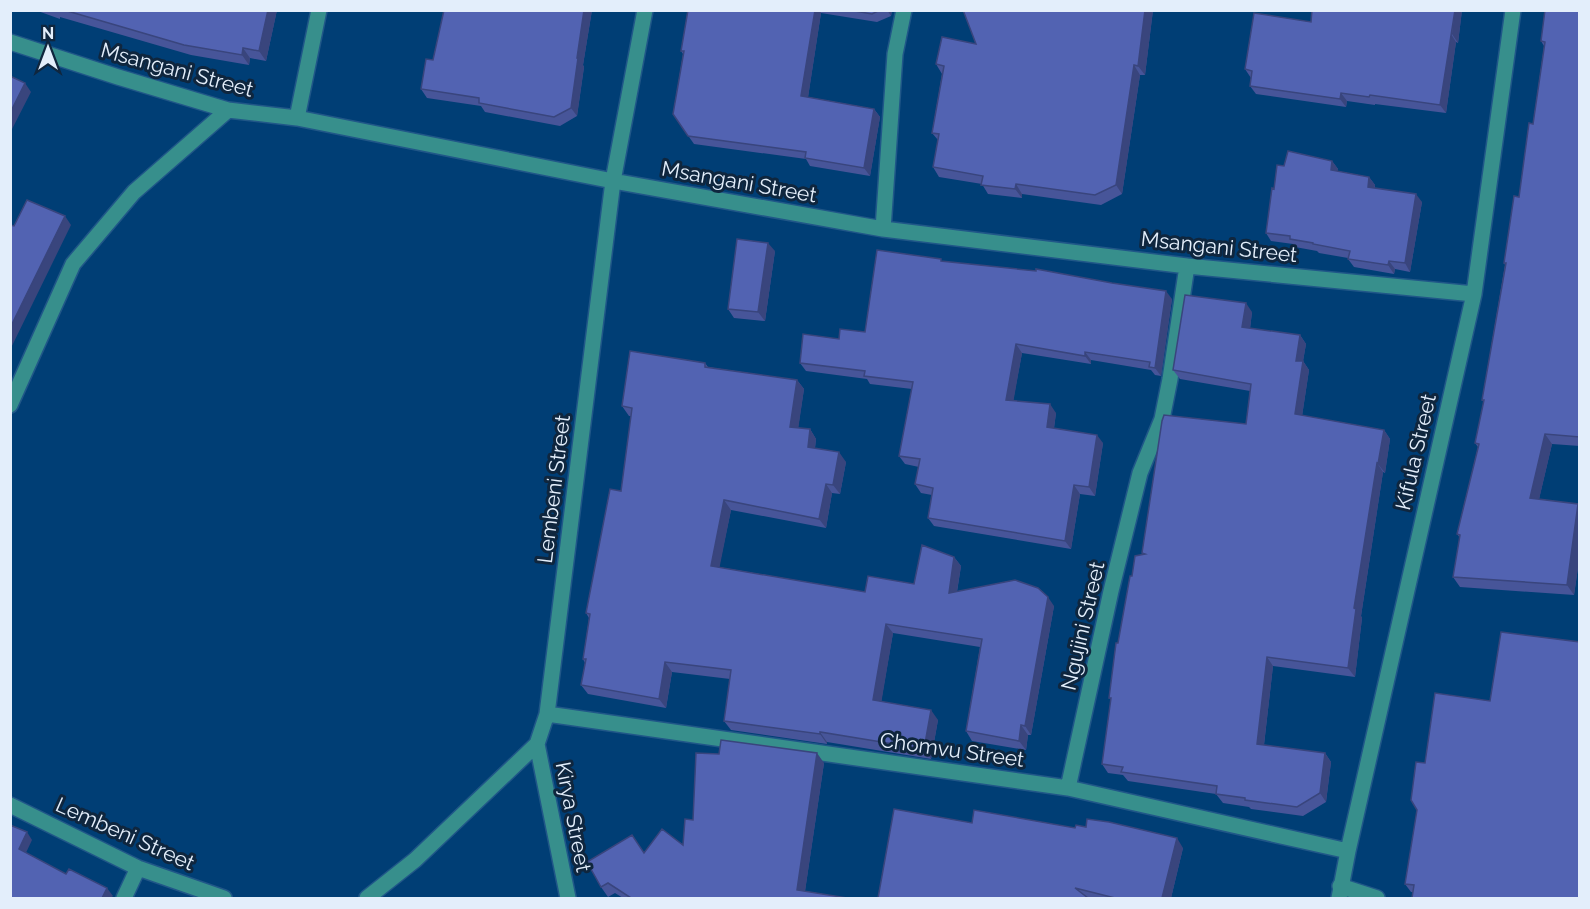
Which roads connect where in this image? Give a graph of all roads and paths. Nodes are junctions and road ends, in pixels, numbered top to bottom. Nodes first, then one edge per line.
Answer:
1 (319, 10) edge
2 (645, 10) edge
3 (904, 10) edge
4 (1513, 10) edge
5 (10, 42) edge
6 (228, 110) junction
7 (297, 118) junction
8 (613, 181) junction
9 (883, 229) junction
10 (1188, 266) junction
11 (1474, 294) junction
12 (10, 405) edge
13 (547, 714) junction
14 (537, 744) junction
15 (1068, 788) junction
16 (10, 805) edge
17 (1348, 851) junction
18 (138, 868) junction
19 (1339, 892) edge
20 (124, 898) edge
21 (224, 898) edge
22 (367, 898) edge
23 (568, 898) edge
24 (1377, 898) edge

1 - 7 street
2 - 8 street, Lembeni Street
3 - 9 street
4 - 11 street, Kifula Street
5 - 6 street, Msangani Street
6 - 7 street, Msangani Street
6 - 12 street
7 - 8 street, Msangani Street
8 - 9 street, Msangani Street
8 - 13 street, Lembeni Street
9 - 10 street, Msangani Street
10 - 11 street, Msangani Street
10 - 15 street, Ngujini Street
11 - 17 street, Kifula Street
13 - 14 street, Lembeni Street
13 - 15 street, Chomvu Street
14 - 22 street, Lembeni Street
14 - 23 street, Kirya Street
15 - 17 street, Chomvu Street
16 - 18 street, Lembeni Street
17 - 19 street, Kifula Street
18 - 20 street
18 - 21 street, Lembeni Street
19 - 24 street

